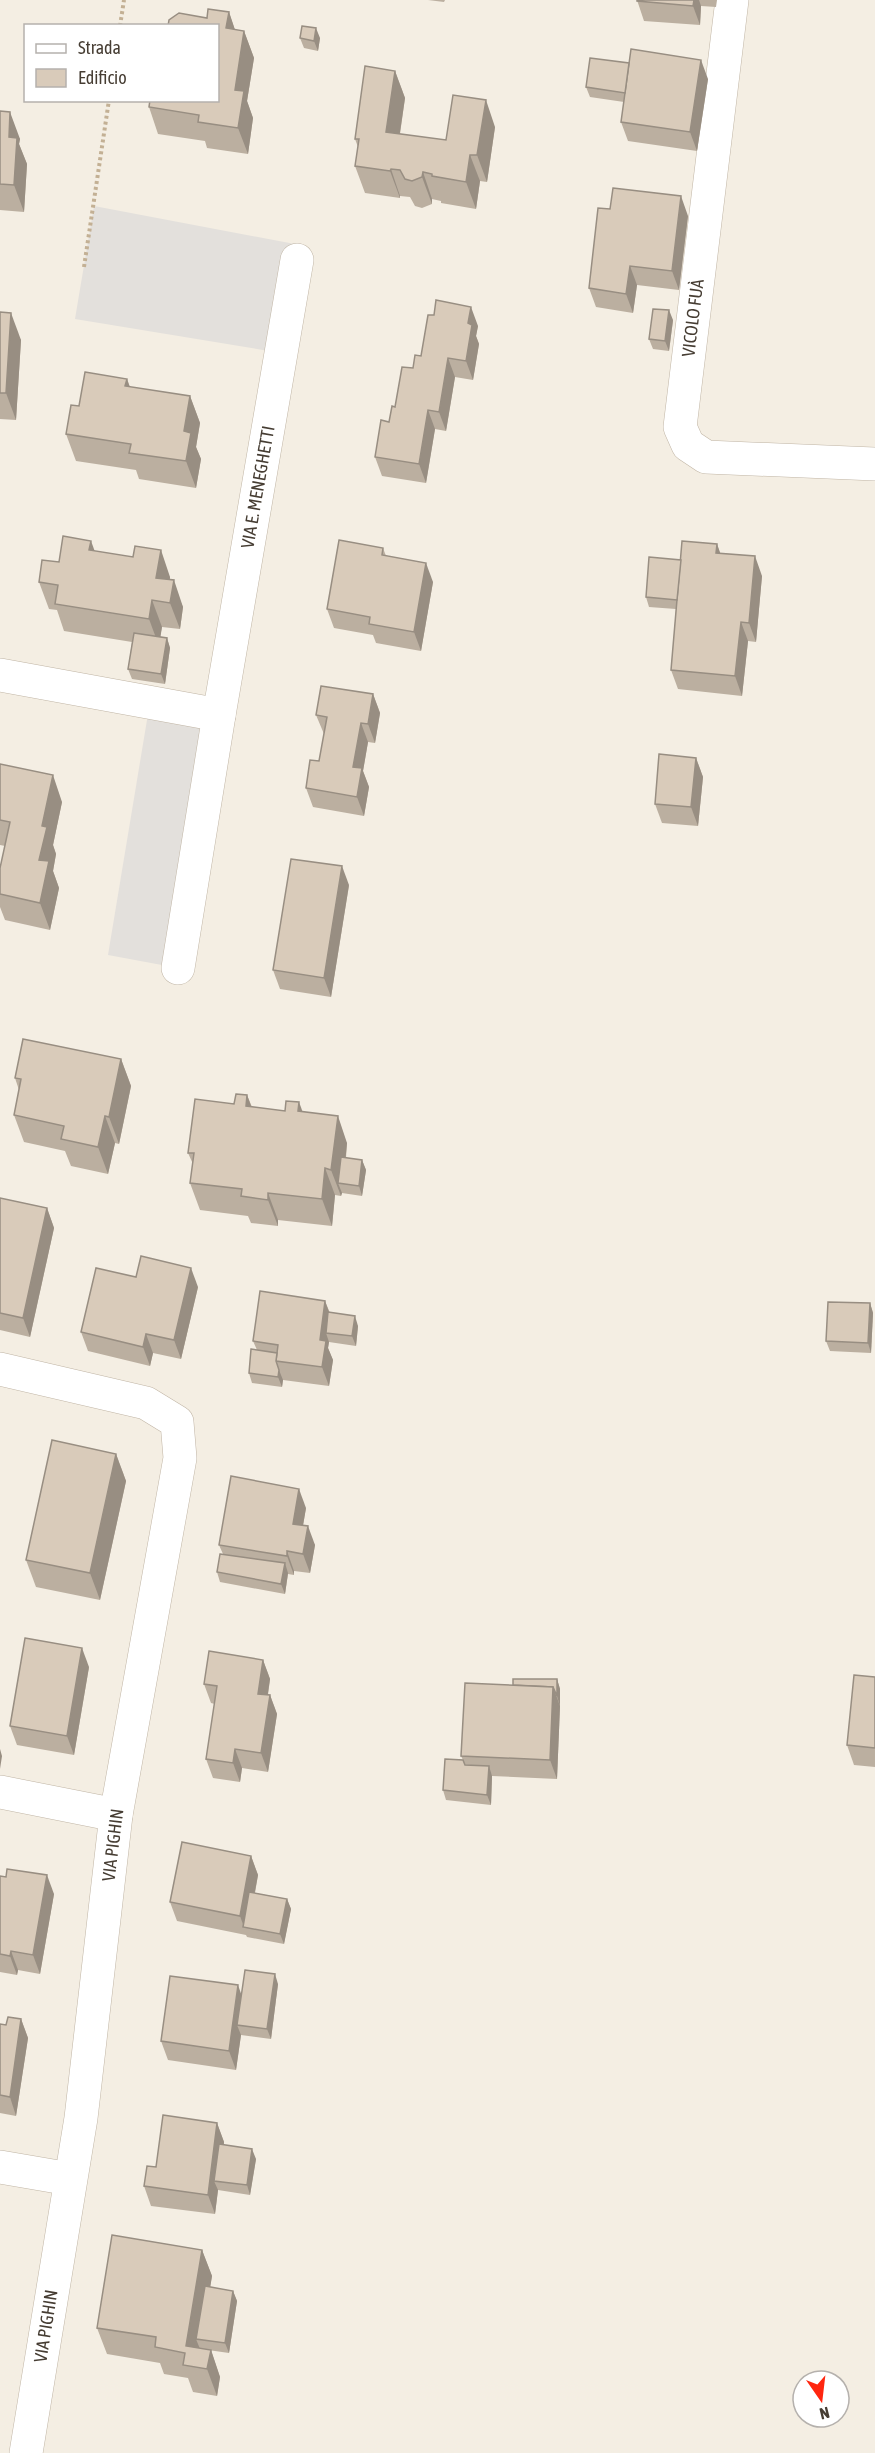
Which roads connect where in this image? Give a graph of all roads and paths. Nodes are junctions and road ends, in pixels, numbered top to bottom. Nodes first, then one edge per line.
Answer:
1 (124, 0) edge
2 (732, 0) edge
3 (120, 24) edge
4 (109, 102) edge
5 (297, 260) dead end
6 (84, 267) dead end
7 (875, 464) edge
8 (0, 675) edge
9 (219, 715) junction
10 (178, 968) dead end
11 (0, 1369) edge
12 (0, 1792) edge
13 (116, 1815) junction
14 (0, 2167) edge
15 (70, 2179) junction
16 (26, 2453) edge

1 - 3 path
2 - 7 street, VICOLO FUÀ
4 - 6 path
5 - 9 street, VIA E. MENEGHETTI
8 - 9 street
9 - 10 street, VIA E. MENEGHETTI
11 - 13 street, VIA PIGHIN
12 - 13 street
13 - 15 street, VIA PIGHIN
14 - 15 street
15 - 16 street, VIA PIGHIN

